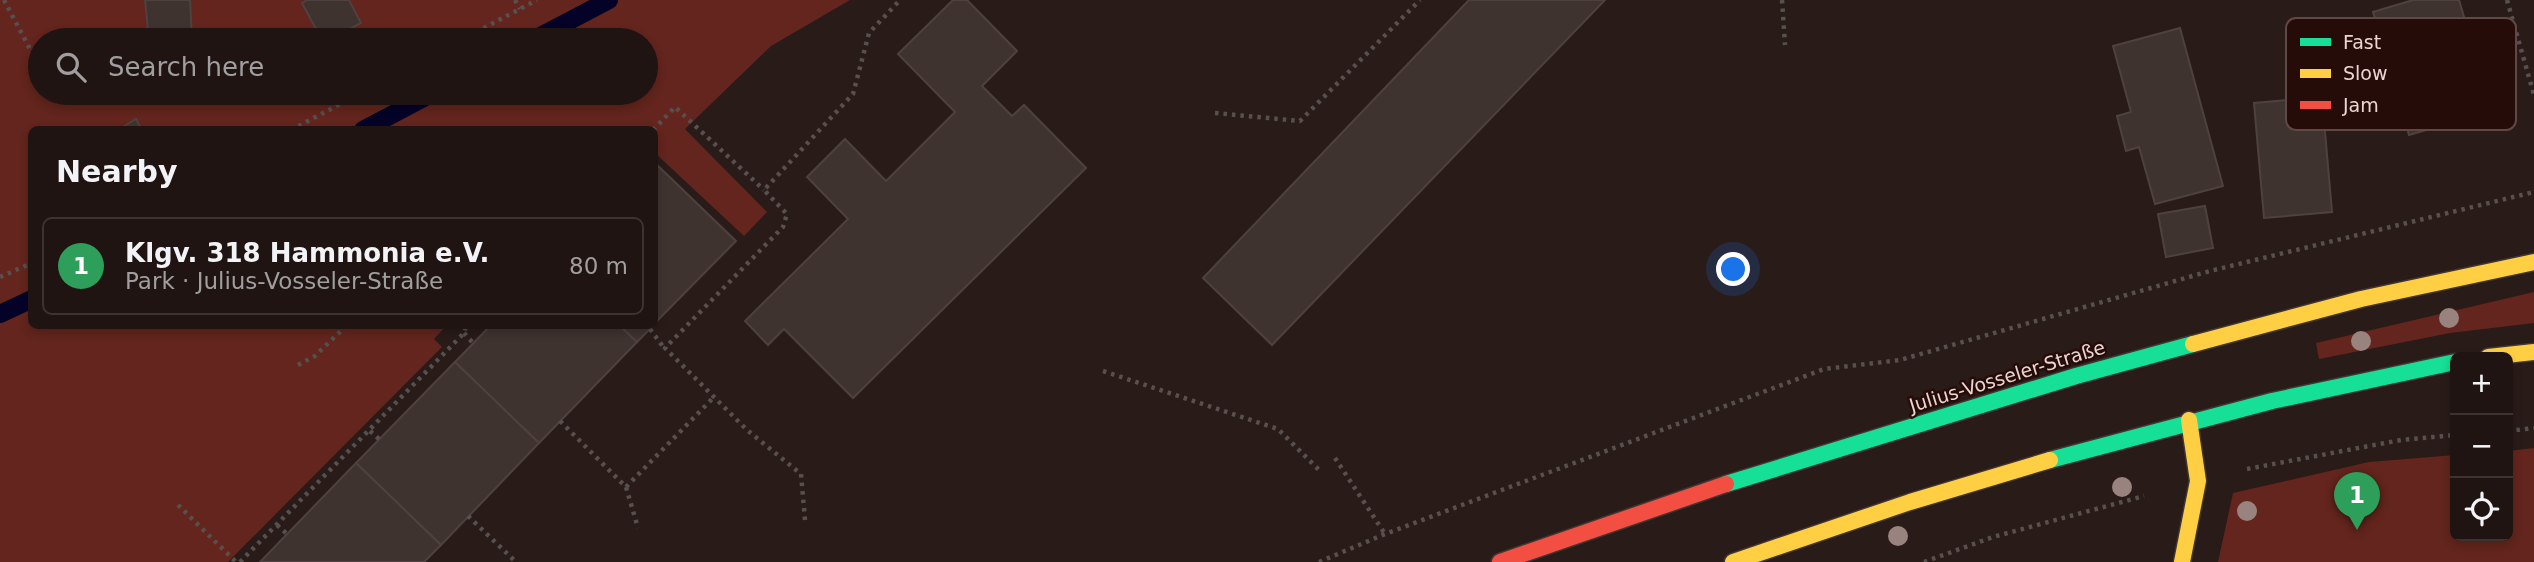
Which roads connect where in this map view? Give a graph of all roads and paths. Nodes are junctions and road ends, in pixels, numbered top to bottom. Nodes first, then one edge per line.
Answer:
1 (4, 0) edge
2 (514, 0) edge
3 (537, 0) edge
4 (900, 0) edge
5 (1420, 0) edge
6 (1782, 0) edge
7 (2507, 0) edge
8 (520, 9) junction
9 (2512, 18) edge
10 (484, 28) edge
11 (2516, 32) edge
12 (28, 45) edge
13 (1785, 46) dead end
14 (2534, 95) edge
15 (338, 105) edge
16 (1214, 113) dead end
17 (298, 126) edge
18 (657, 126) edge
19 (764, 190) junction
20 (2534, 192) edge
21 (2534, 261) edge
22 (28, 265) edge
23 (0, 277) edge
24 (343, 329) edge
25 (465, 329) edge
26 (650, 329) dead end
27 (464, 333) junction
28 (473, 343) dead end
29 (664, 348) junction
30 (2534, 352) edge
31 (2513, 354) edge
32 (2450, 363) edge
33 (298, 365) dead end
34 (1103, 371) dead end
35 (714, 397) junction
36 (560, 421) dead end
37 (2189, 421) junction
38 (2534, 428) edge
39 (2513, 430) edge
40 (370, 432) junction
41 (379, 439) dead end
42 (1335, 458) dead end
43 (1320, 471) dead end
44 (626, 486) junction
45 (178, 505) dead end
46 (468, 516) dead end
47 (805, 520) dead end
48 (277, 525) junction
49 (638, 528) dead end
50 (287, 534) dead end
51 (1385, 534) junction
52 (238, 562) edge
53 (516, 562) edge
54 (1319, 562) edge
55 (1500, 562) edge
56 (1733, 562) edge
57 (2182, 562) edge

1 - 12 path
2 - 8 path
3 - 8 path
4 - 19 path
5 - 16 path
6 - 13 path
7 - 9 path
8 - 10 path
11 - 14 path
15 - 17 path
18 - 19 path
19 - 29 path
20 - 51 path
21 - 55 main road, Julius-Vosseler-Straße
22 - 23 path
24 - 33 path
25 - 27 path
26 - 29 path
27 - 28 path
27 - 40 path
29 - 35 path
30 - 31 main road
32 - 37 main road
34 - 43 path
35 - 44 path
35 - 47 path
36 - 44 path
37 - 56 main road
37 - 57 main road
38 - 39 path
40 - 41 path
40 - 48 path
42 - 51 path
44 - 49 path
45 - 52 path
46 - 53 path
48 - 50 path
48 - 52 path
51 - 54 path

